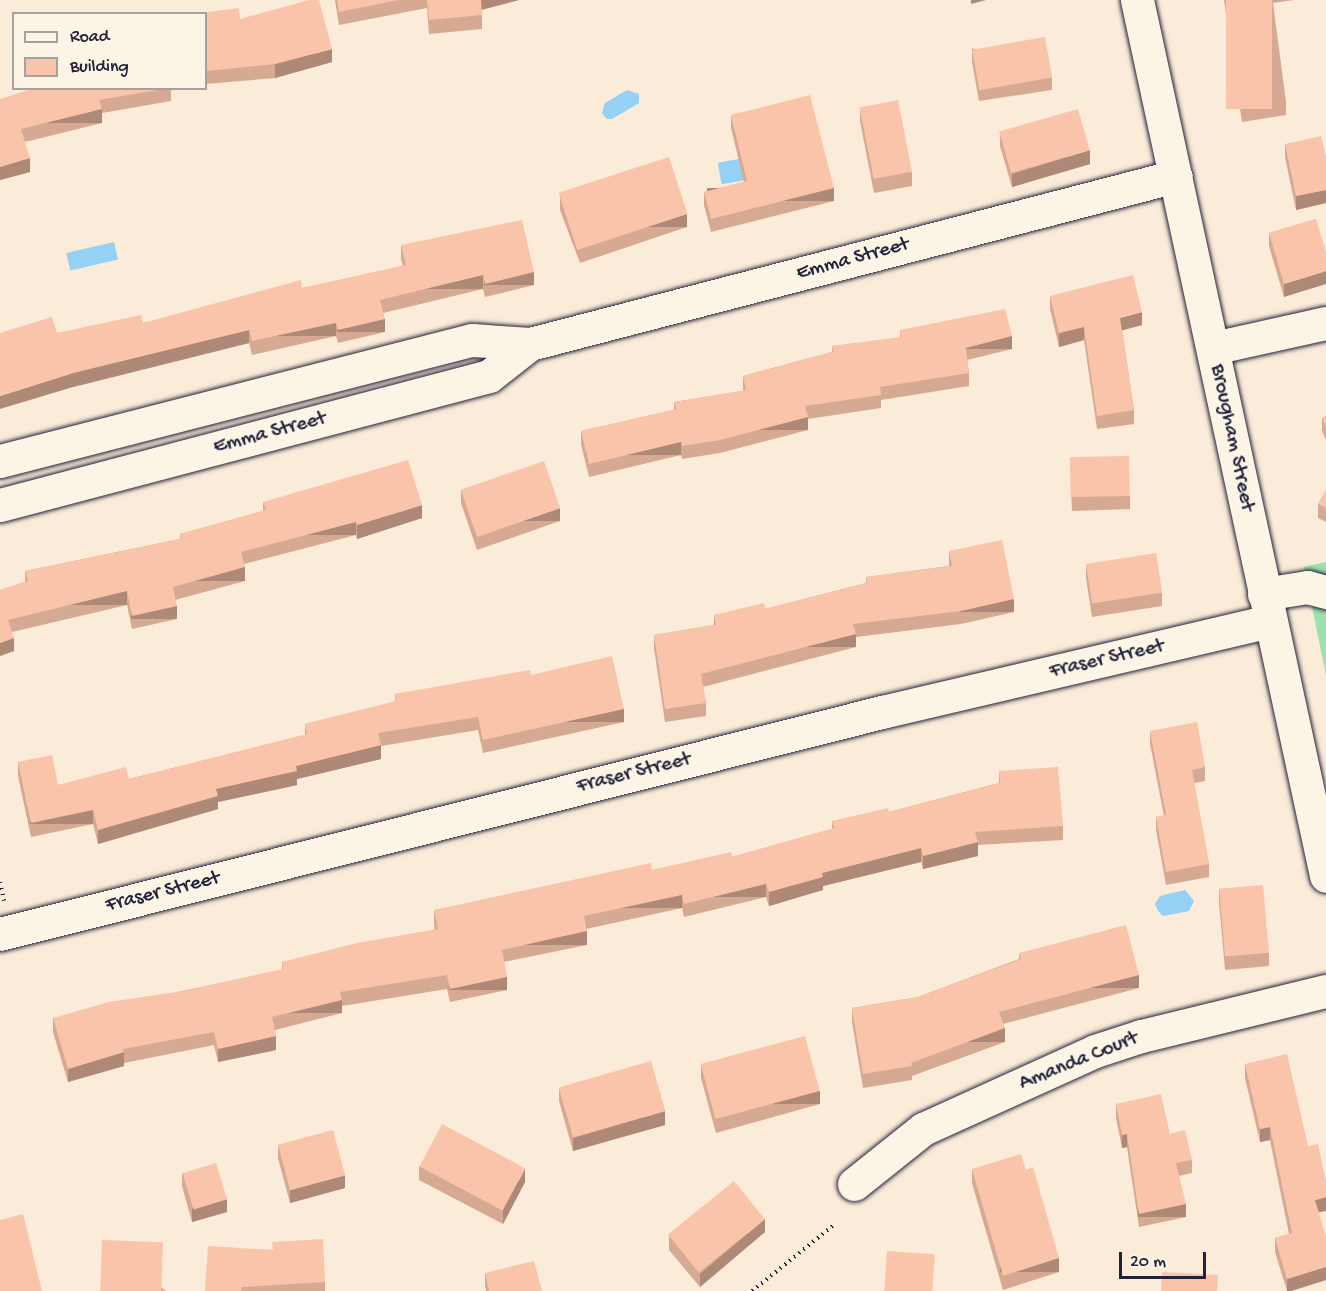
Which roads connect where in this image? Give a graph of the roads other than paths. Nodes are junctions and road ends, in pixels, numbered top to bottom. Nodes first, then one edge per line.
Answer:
1 (1137, 0) edge
2 (1176, 176) junction
3 (1326, 323) edge
4 (530, 344) junction
5 (1213, 348) junction
6 (0, 461) edge
7 (0, 505) edge
8 (1326, 592) edge
9 (1267, 608) junction
10 (1326, 876) edge
11 (0, 934) edge
12 (1326, 991) edge
13 (854, 1184) dead end

1 - 2 street, Brougham Street
2 - 4 street, Emma Street
2 - 5 street, Brougham Street
3 - 5 street
4 - 6 street, Emma Street
4 - 7 street, Emma Street
5 - 9 street, Brougham Street
8 - 9 street, Fraser Street
9 - 10 street, Brougham Street
9 - 11 street, Fraser Street
12 - 13 street, Amanda Court

